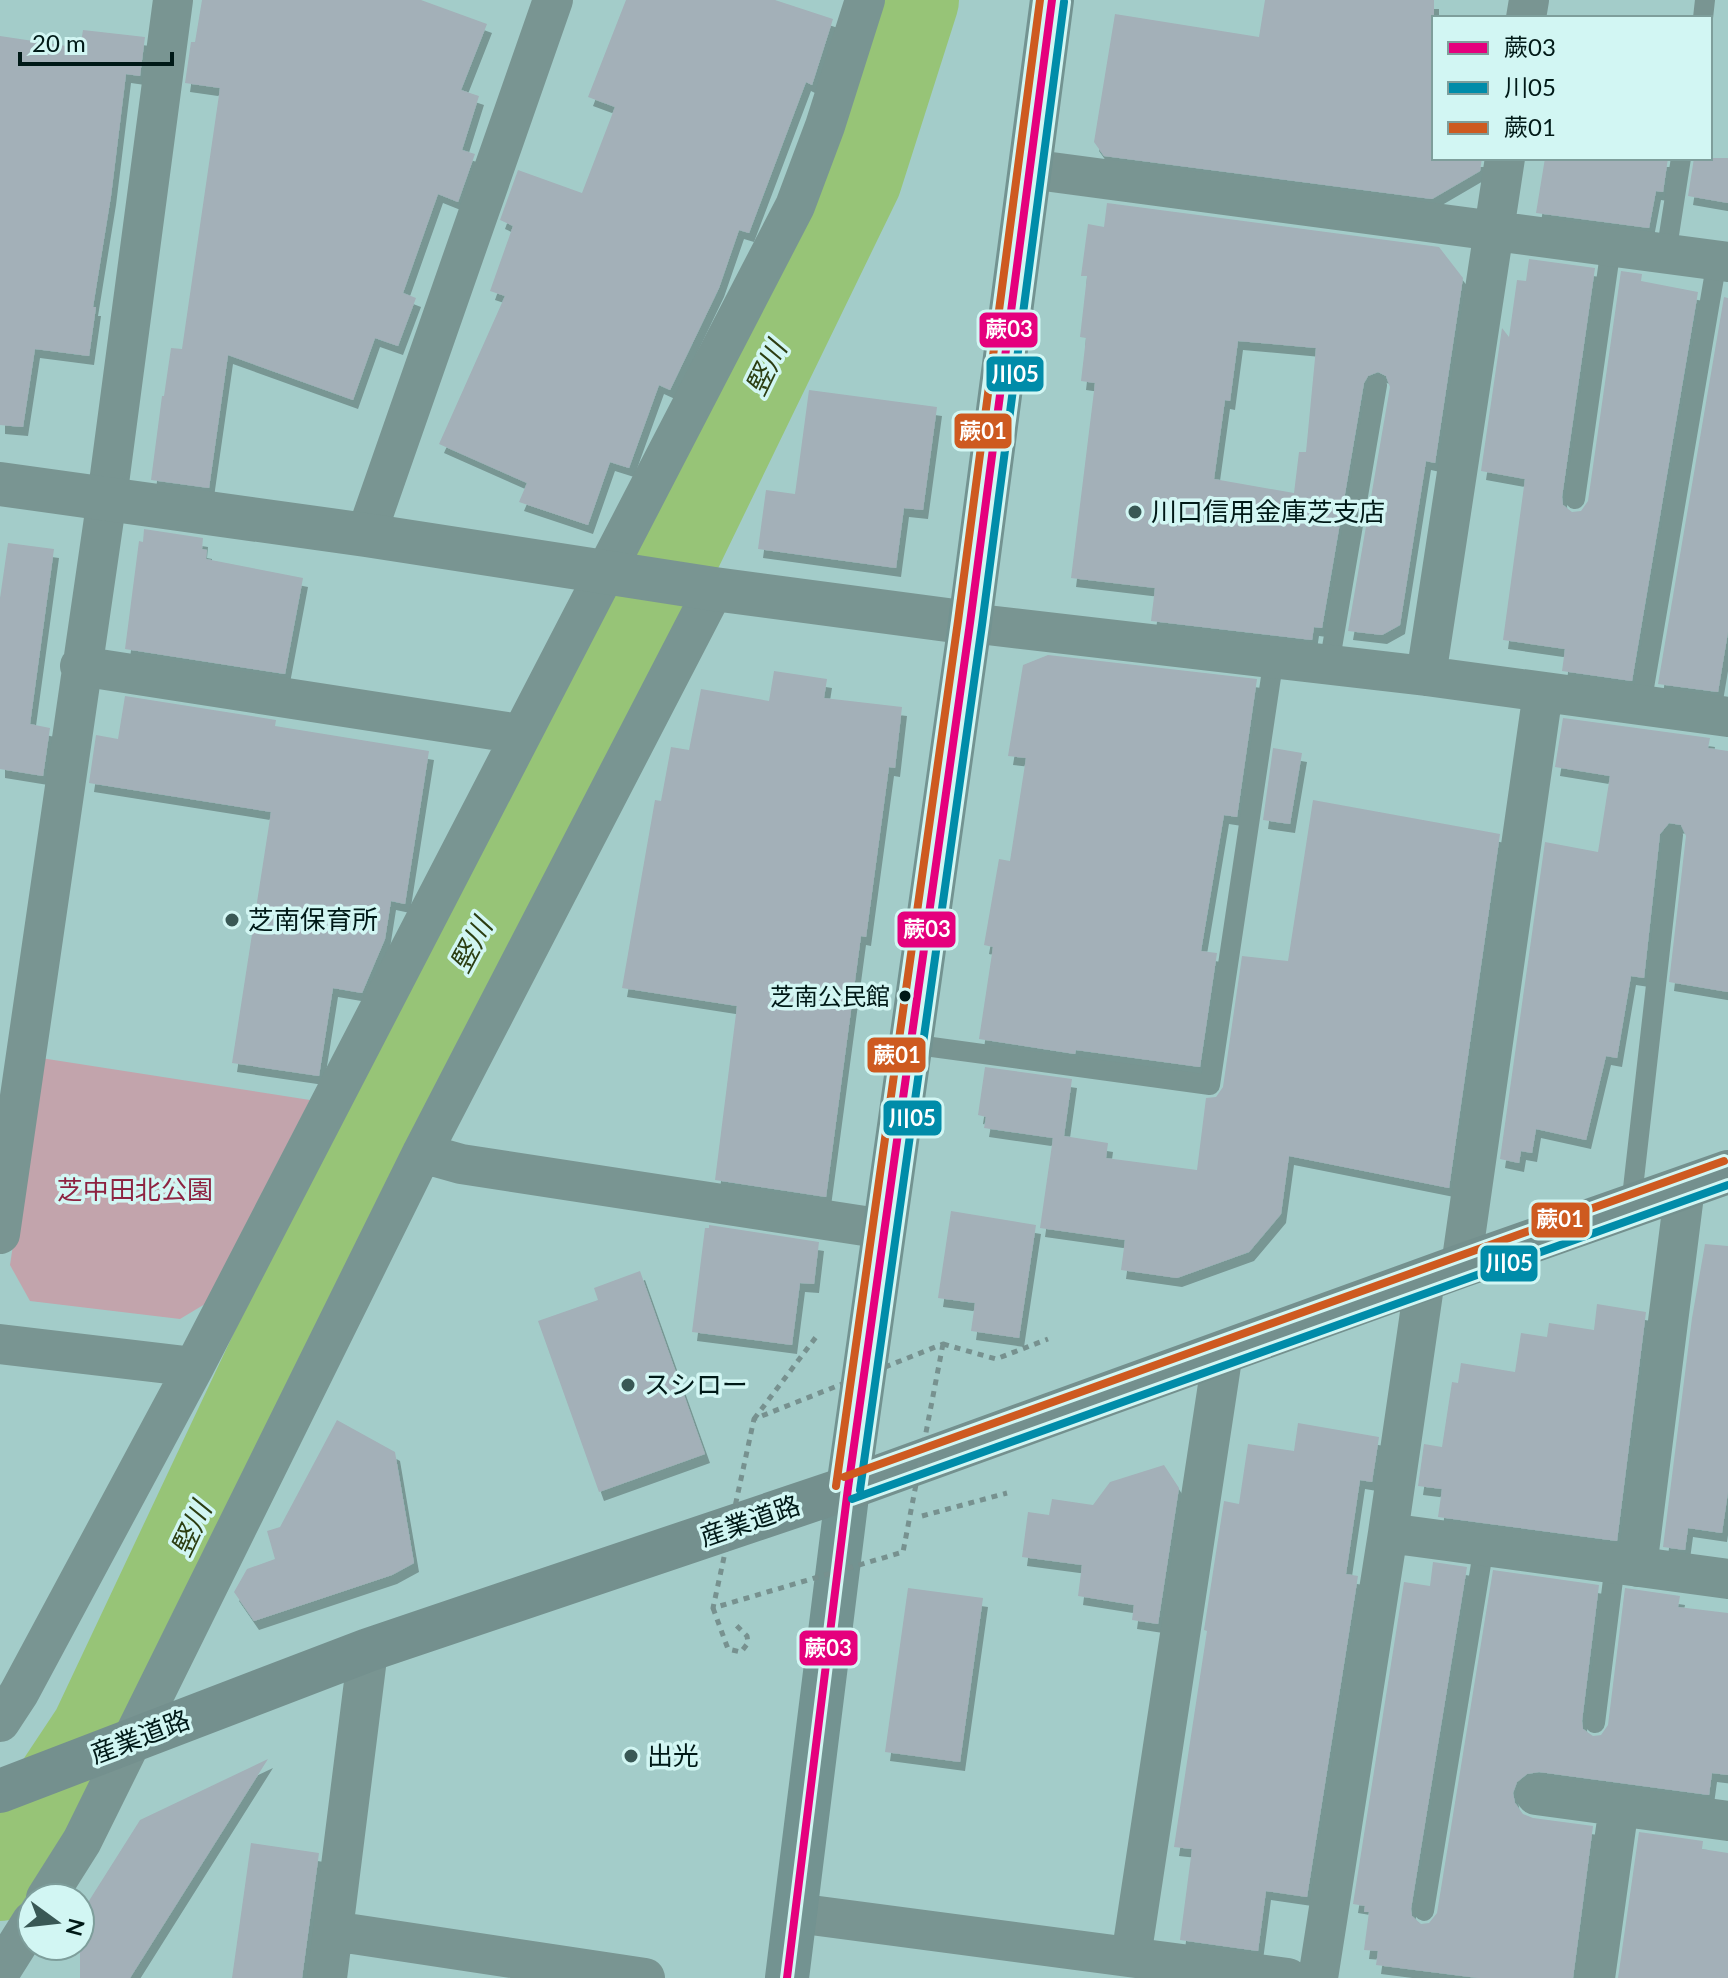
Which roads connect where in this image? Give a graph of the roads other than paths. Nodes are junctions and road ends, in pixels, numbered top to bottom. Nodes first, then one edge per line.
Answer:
1 (173, 0) edge
2 (553, 0) edge
3 (865, 0) edge
4 (1052, 0) edge
5 (1505, 160) edge
6 (1681, 160) edge
7 (1029, 169) junction
8 (1494, 232) junction
9 (1611, 247) junction
10 (1666, 254) junction
11 (1722, 261) edge
12 (1377, 385) dead end
13 (0, 484) edge
14 (107, 498) junction
15 (1575, 499) dead end
16 (366, 535) junction
17 (616, 574) junction
18 (705, 588) junction
19 (970, 623) junction
20 (1274, 657) junction
21 (1329, 665) junction
22 (80, 666) junction
23 (1426, 676) junction
24 (1543, 692) junction
25 (1641, 705) junction
26 (1728, 717) edge
27 (520, 734) junction
28 (1673, 835) dead end
29 (910, 1044) junction
30 (422, 1153) junction
31 (1728, 1172) edge
32 (1685, 1187) junction
33 (1631, 1206) junction
34 (884, 1229) junction
35 (0, 1234) edge
36 (1443, 1272) junction
37 (0, 1344) edge
38 (1223, 1352) junction
39 (194, 1367) junction
40 (848, 1488) junction
41 (1388, 1533) junction
42 (1484, 1546) junction
43 (1626, 1566) junction
44 (1728, 1579) edge
45 (368, 1650) junction
46 (0, 1722) edge
47 (1595, 1723) dead end
48 (132, 1739) junction
49 (0, 1791) edge
50 (1536, 1795) dead end
51 (1619, 1806) junction
52 (1728, 1821) edge
53 (56, 1882) edge
54 (1424, 1911) dead end
55 (796, 1913) junction
56 (333, 1931) junction
57 (16, 1946) edge
58 (1131, 1957) junction
59 (0, 1972) edge
60 (327, 1978) edge
61 (645, 1978) edge
62 (787, 1978) edge
63 (1288, 1978) edge
64 (1318, 1978) edge
65 (1595, 1978) edge

1 - 14 street
2 - 16 street
3 - 17 street
4 - 7 main road
5 - 8 street
6 - 10 lane
7 - 8 street
7 - 19 main road
8 - 9 street
8 - 23 street
9 - 10 street
9 - 15 lane
10 - 11 street
11 - 25 lane
12 - 21 lane
13 - 14 street
14 - 16 street
14 - 22 street
16 - 17 street
17 - 18 street
17 - 27 street
18 - 19 street
18 - 30 street
19 - 20 street
19 - 29 main road
20 - 21 street
20 - 29 lane
21 - 23 street
22 - 27 street
22 - 35 street
23 - 24 street
24 - 25 street
24 - 36 street
25 - 26 street
27 - 39 street
28 - 33 lane
29 - 34 main road
30 - 34 street
30 - 48 street
31 - 32 main road, 産業道路
32 - 33 main road, 産業道路
32 - 43 street
33 - 36 main road, 産業道路
34 - 40 main road
36 - 38 main road, 産業道路
36 - 41 street
37 - 39 street
38 - 40 main road, 産業道路
38 - 58 street
39 - 46 street
40 - 45 main road, 産業道路
40 - 55 main road
41 - 42 street
41 - 64 street
42 - 43 street
42 - 54 lane
43 - 44 street
43 - 47 lane
45 - 48 main road, 産業道路
45 - 56 street
48 - 49 main road, 産業道路
48 - 53 street
50 - 51 street
51 - 52 street
51 - 65 street
55 - 58 street
55 - 62 main road
56 - 60 street
56 - 61 street
57 - 59 street
58 - 63 street

